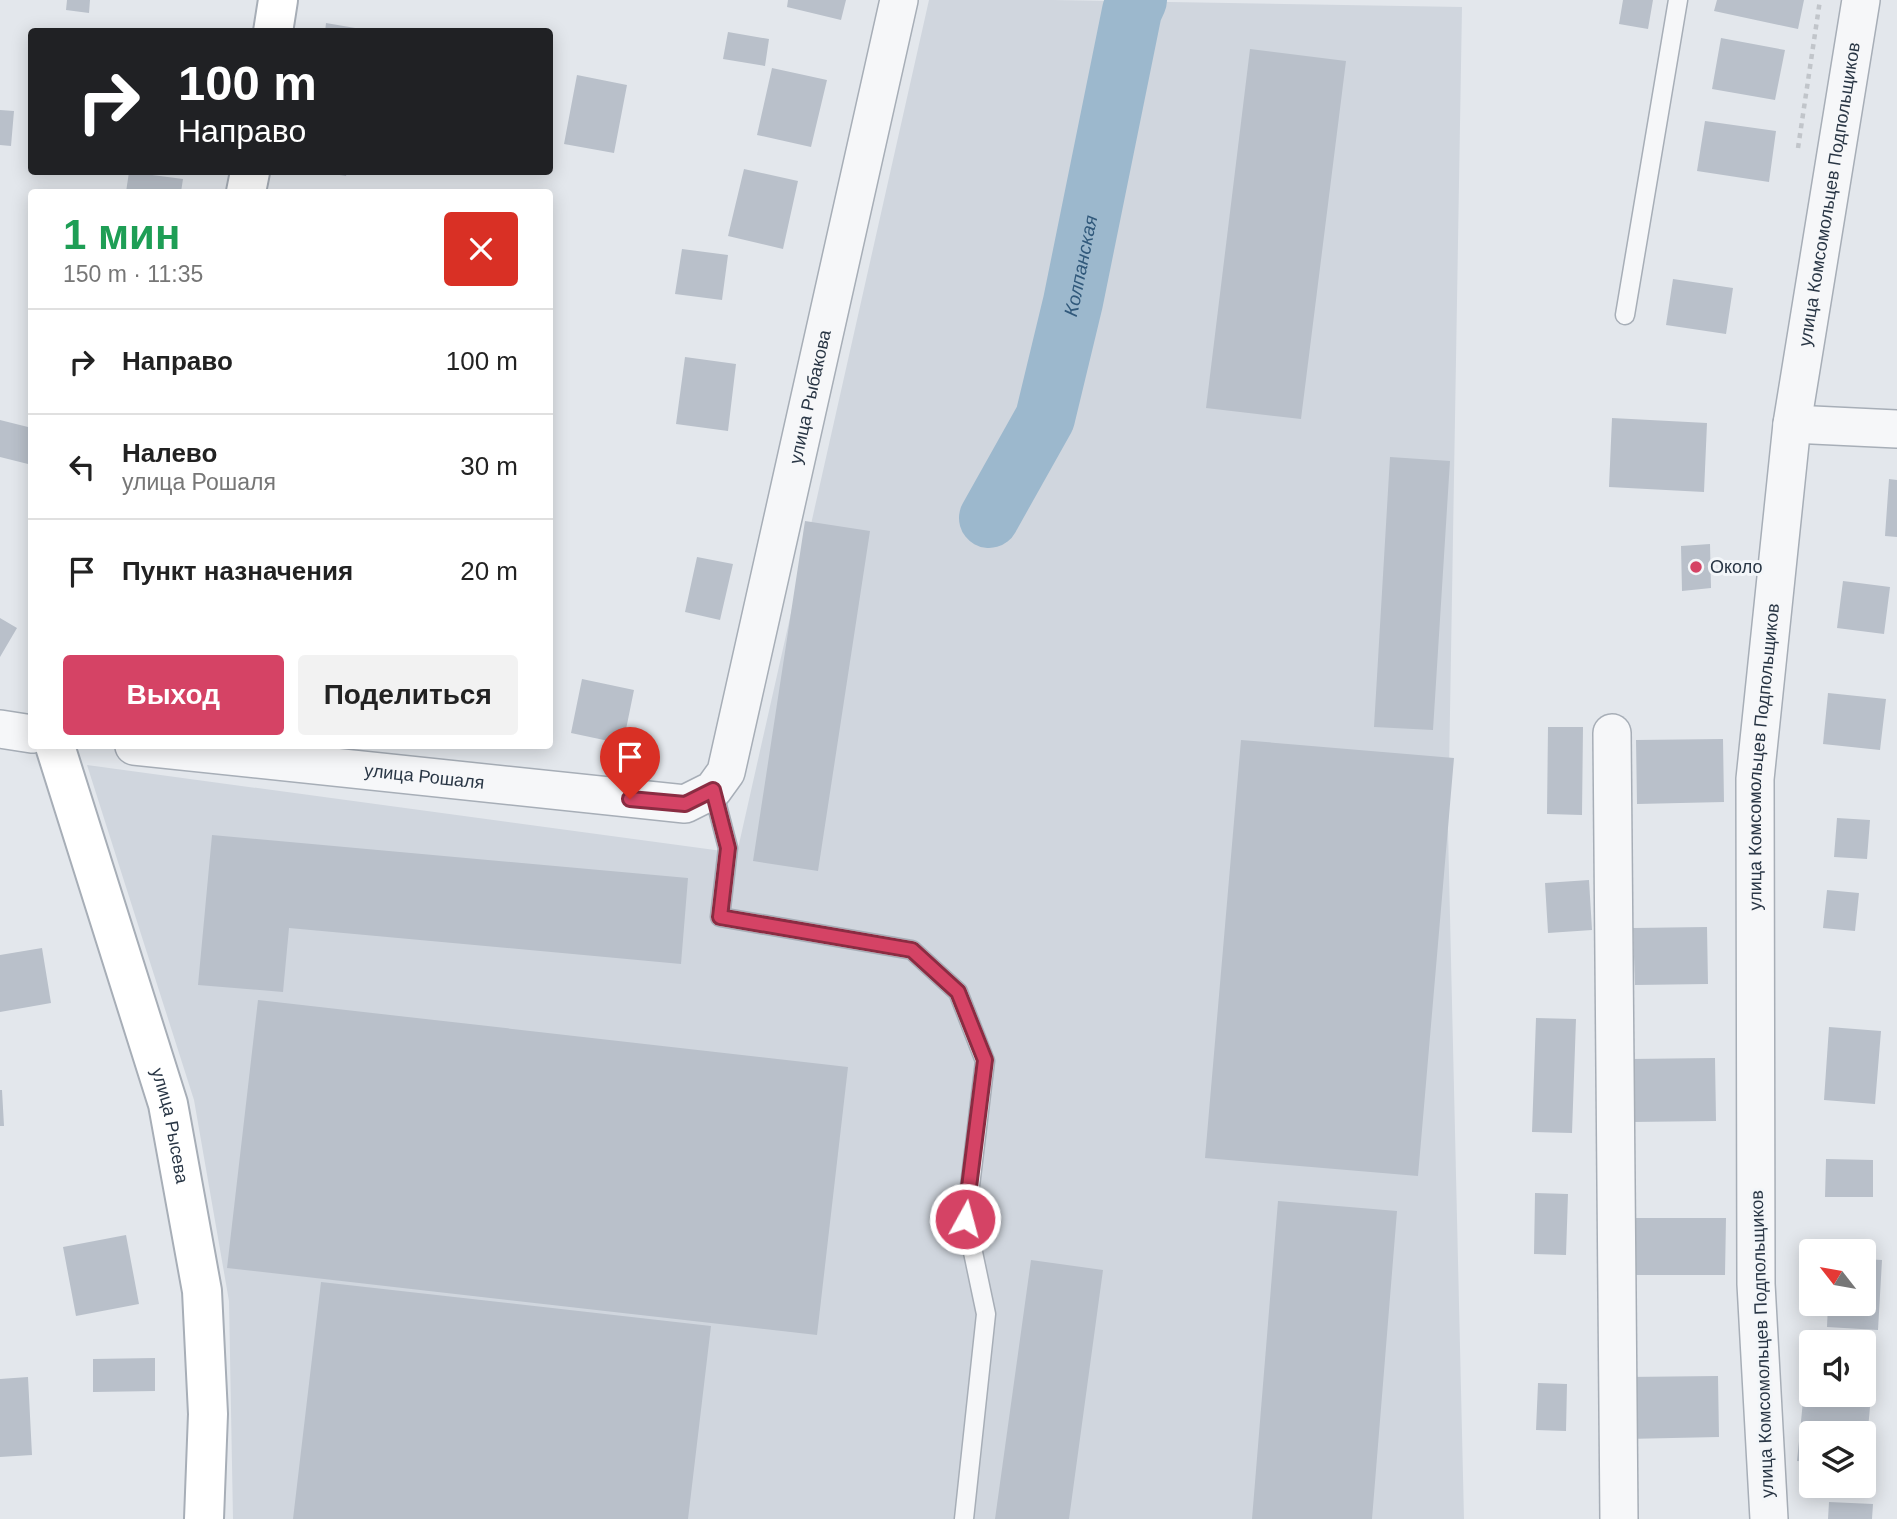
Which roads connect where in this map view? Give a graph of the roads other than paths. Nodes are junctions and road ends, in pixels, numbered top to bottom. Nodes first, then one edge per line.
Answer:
1 (278, 0) edge
2 (899, 0) edge
3 (1678, 0) edge
4 (1861, 0) edge
5 (274, 28) edge
6 (1625, 315) dead end
7 (1792, 424) junction
8 (1897, 429) edge
9 (0, 729) edge
10 (28, 733) edge
11 (1612, 733) dead end
12 (56, 749) edge
13 (162, 749) edge
14 (713, 790) junction
15 (204, 1519) edge
16 (964, 1519) edge
17 (1619, 1519) edge
18 (1769, 1519) edge

1 - 5 main road
2 - 14 street, улица Рыбакова
3 - 6 lane
4 - 7 street, улица Комсомольцев Подпольщиков
7 - 8 street
7 - 18 street, улица Комсомольцев Подпольщиков
9 - 10 street
11 - 17 street
12 - 15 main road, улица Рысева
13 - 14 street, улица Рошаля
14 - 16 lane

